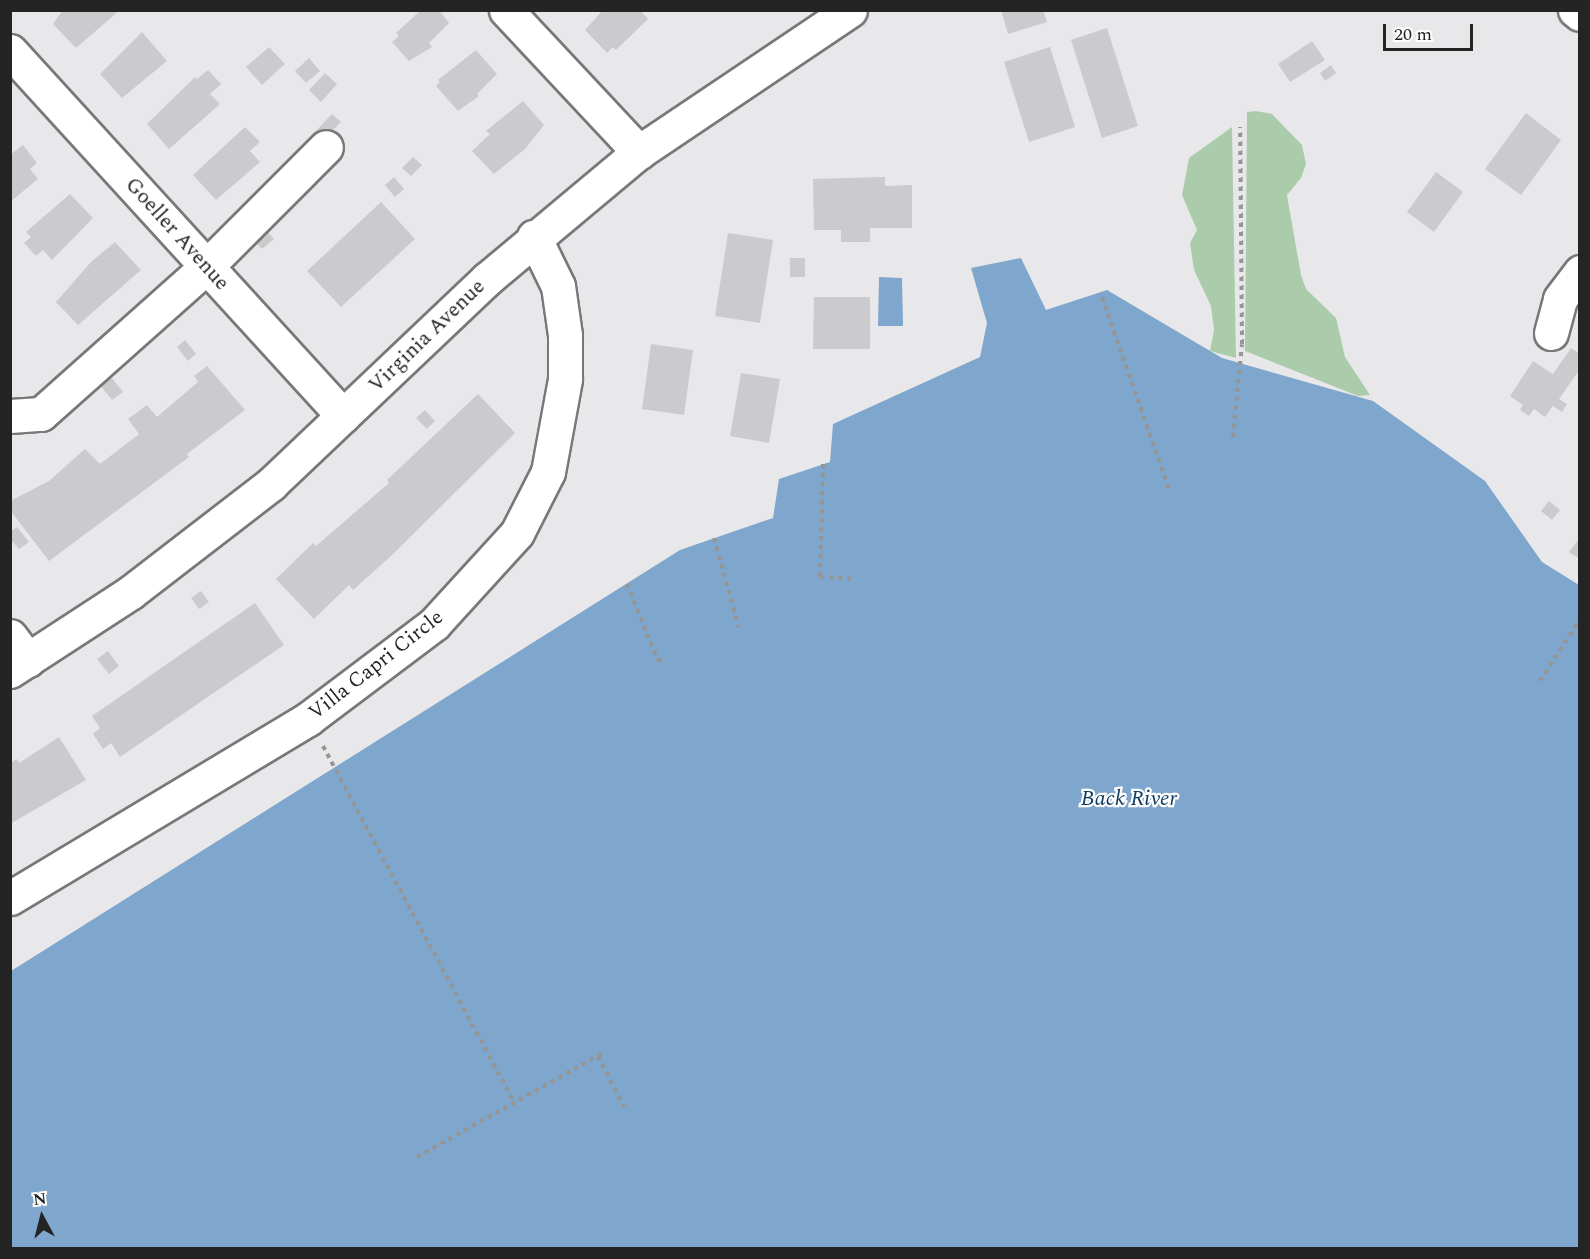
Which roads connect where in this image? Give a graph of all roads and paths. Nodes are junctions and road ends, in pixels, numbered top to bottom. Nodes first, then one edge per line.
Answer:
1 (506, 10) edge
2 (850, 10) edge
3 (1575, 10) edge
4 (1580, 14) edge
5 (10, 51) edge
6 (1240, 127) dead end
7 (326, 147) dead end
8 (639, 152) junction
9 (534, 237) junction
10 (207, 266) junction
11 (1580, 272) edge
12 (1102, 297) dead end
13 (1551, 333) dead end
14 (10, 416) edge
15 (343, 416) junction
16 (1233, 437) dead end
17 (822, 464) dead end
18 (1169, 489) dead end
19 (714, 538) dead end
20 (856, 579) dead end
21 (627, 584) dead end
22 (1580, 619) edge
23 (739, 628) dead end
24 (16, 656) edge
25 (666, 656) dead end
26 (1540, 681) dead end
27 (308, 719) junction
28 (10, 898) edge
29 (605, 1052) dead end
30 (598, 1056) junction
31 (514, 1102) junction
32 (624, 1107) dead end
33 (417, 1157) dead end

1 - 8 street
2 - 8 street, Virginia Avenue
3 - 4 street
5 - 10 street, Goeller Avenue
6 - 16 path
7 - 10 street
8 - 9 street, Virginia Avenue
9 - 15 street, Virginia Avenue
9 - 27 street, Villa Capri Circle
10 - 14 street
10 - 15 street, Goeller Avenue
11 - 13 street
12 - 18 path
15 - 24 street, Virginia Avenue
17 - 20 path
19 - 23 path
21 - 25 path
22 - 26 path
27 - 28 street, Villa Capri Circle
27 - 31 path
29 - 30 path
30 - 31 path
30 - 32 path
31 - 33 path

